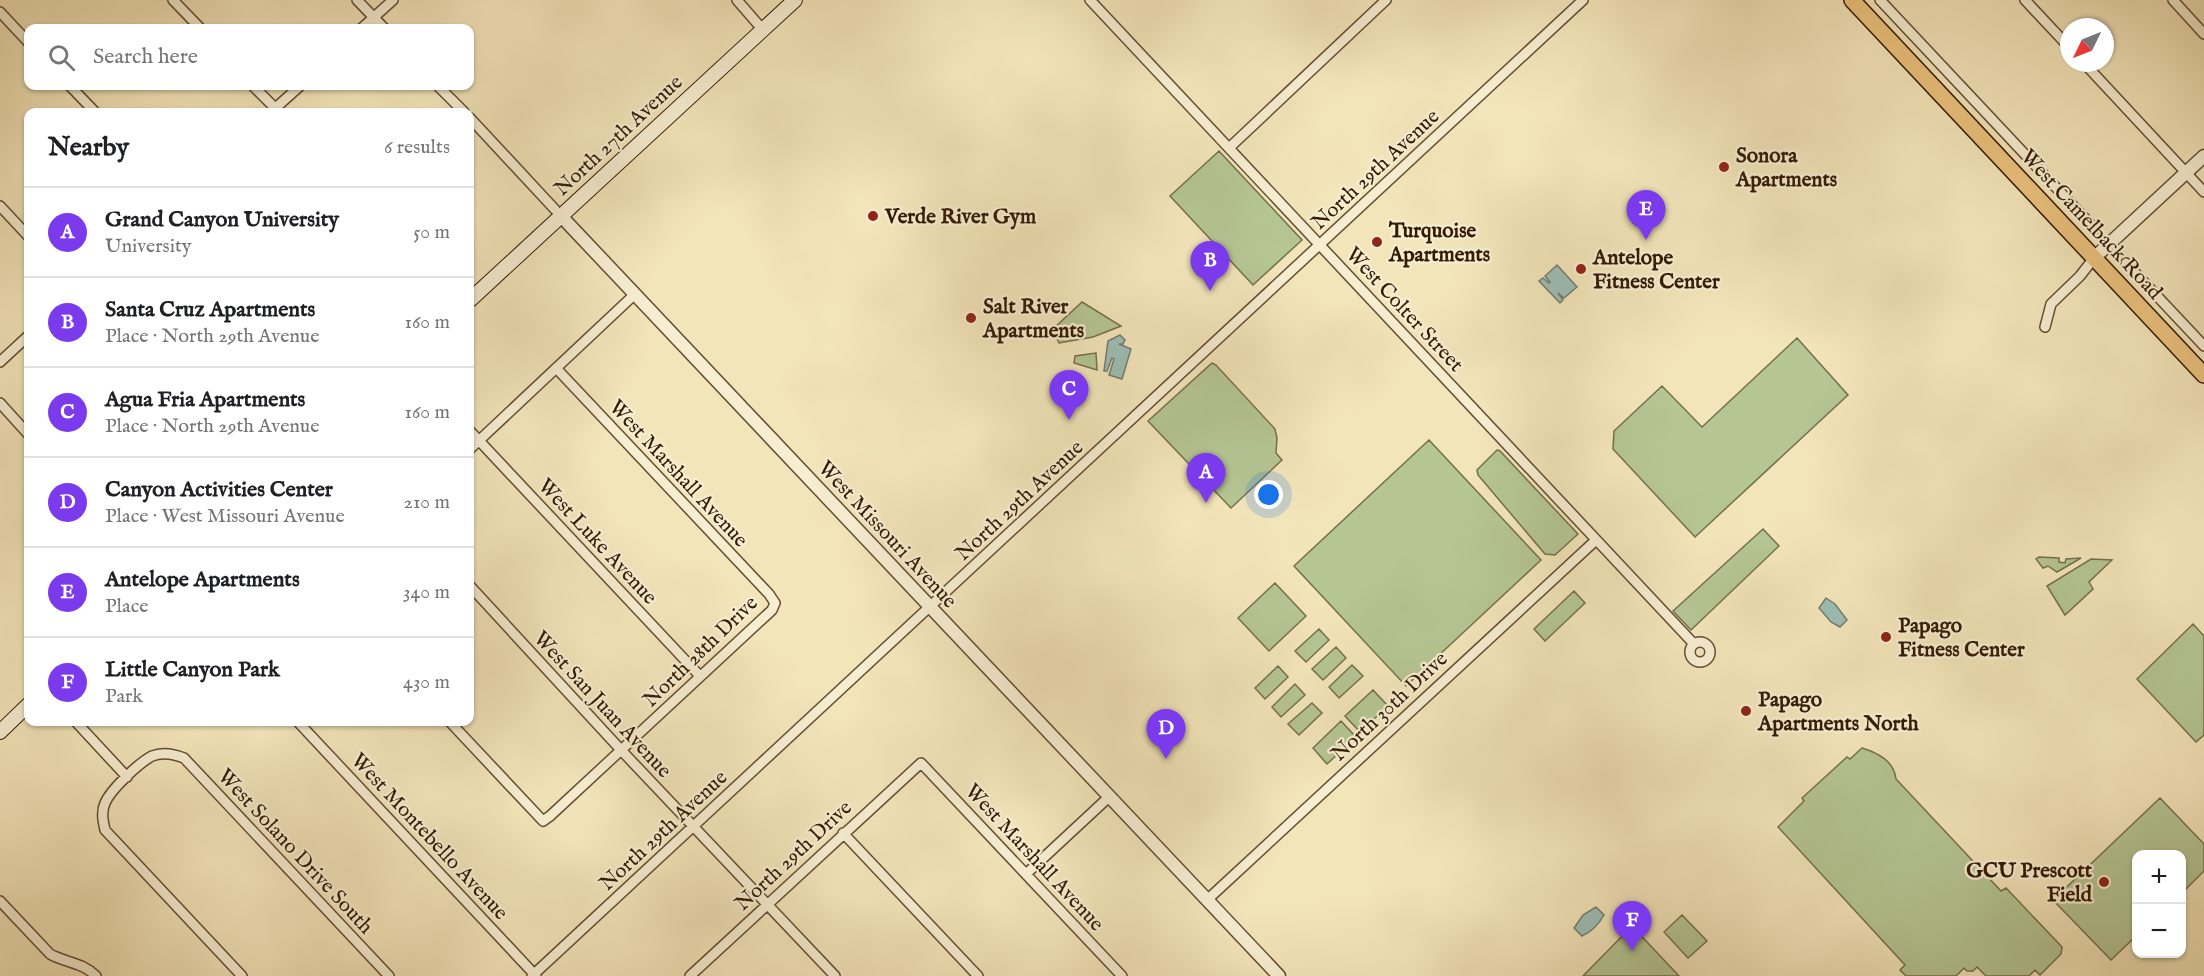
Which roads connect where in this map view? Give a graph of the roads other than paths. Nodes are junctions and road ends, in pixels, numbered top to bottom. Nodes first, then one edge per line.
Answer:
1 (173, 0) edge
2 (357, 0) edge
3 (393, 0) edge
4 (737, 0) edge
5 (795, 0) edge
6 (1090, 0) edge
7 (1386, 0) edge
8 (1583, 0) edge
9 (1852, 0) edge
10 (1880, 0) edge
11 (2025, 0) edge
12 (2173, 0) edge
13 (0, 12) edge
14 (374, 18) junction
15 (196, 24) edge
16 (367, 24) edge
17 (380, 24) edge
18 (762, 30) junction
19 (2204, 34) edge
20 (2060, 37) edge
21 (24, 38) edge
22 (2092, 72) edge
23 (74, 90) edge
24 (257, 90) edge
25 (296, 90) edge
26 (442, 90) edge
27 (1974, 101) junction
28 (91, 108) edge
29 (272, 108) edge
30 (278, 108) edge
31 (460, 108) edge
32 (1960, 115) junction
33 (474, 122) edge
34 (1229, 148) junction
35 (2204, 156) edge
36 (2186, 172) junction
37 (2204, 192) edge
38 (0, 206) edge
39 (561, 216) junction
40 (2095, 229) dead end
41 (24, 232) edge
42 (1320, 245) junction
43 (2094, 258) junction
44 (2126, 263) dead end
45 (635, 294) junction
46 (474, 296) edge
47 (2045, 327) dead end
48 (24, 340) edge
49 (2204, 346) edge
50 (2204, 351) edge
51 (0, 362) edge
52 (2192, 363) junction
53 (556, 368) junction
54 (2204, 375) edge
55 (0, 404) edge
56 (24, 430) edge
57 (474, 436) edge
58 (478, 441) junction
59 (474, 445) edge
60 (1596, 540) junction
61 (474, 590) edge
62 (775, 603) joint
63 (931, 607) junction
64 (1694, 644) dead end
65 (700, 676) junction
66 (24, 709) edge
67 (80, 726) edge
68 (302, 726) edge
69 (454, 726) edge
70 (0, 732) edge
71 (621, 750) junction
72 (921, 763) joint
73 (127, 777) junction
74 (1110, 796) junction
75 (693, 826) junction
76 (843, 833) junction
77 (1026, 874) junction
78 (1207, 900) junction
79 (0, 901) edge
80 (767, 903) junction
81 (534, 975) edge
82 (96, 976) edge
83 (242, 976) edge
84 (389, 976) edge
85 (690, 976) edge
86 (835, 976) edge
87 (978, 976) edge
88 (1122, 976) edge
89 (1279, 976) edge

1 - 15 street
2 - 14 street
3 - 14 street
4 - 18 street
5 - 18 main road, North 27th Avenue
6 - 34 street, West Colter Street
7 - 34 street
8 - 42 street, North 29th Avenue
9 - 32 main road, West Camelback Road
10 - 27 street, West Camelback Road
11 - 20 street
12 - 19 street
13 - 21 street
14 - 16 street
14 - 17 street
18 - 39 main road, North 27th Avenue
22 - 36 street
23 - 28 street
24 - 29 street
25 - 30 street
26 - 31 street
27 - 32 street
27 - 40 street, West Camelback Road
32 - 43 main road, West Camelback Road
33 - 39 street, West Missouri Avenue
34 - 42 street, West Colter Street
35 - 36 street
36 - 37 street
36 - 43 street
38 - 41 street
39 - 45 street, West Missouri Avenue
39 - 46 main road, North 27th Avenue
42 - 60 street, West Colter Street
42 - 63 street, North 29th Avenue
43 - 47 street
43 - 52 main road, West Camelback Road
44 - 49 street, West Camelback Road
45 - 53 street
45 - 63 street, West Missouri Avenue
48 - 51 street
50 - 52 street
52 - 54 main road, West Camelback Road
53 - 58 street
53 - 62 street, West Marshall Avenue
55 - 56 street
57 - 58 street, West Luke Avenue
58 - 59 street
58 - 65 street, West Luke Avenue
60 - 64 street, West Colter Street
60 - 78 street, North 30th Drive
61 - 71 street, West San Juan Avenue
62 - 65 street, North 28th Drive
63 - 74 street, West Missouri Avenue
63 - 75 street, North 29th Avenue
65 - 71 street, North 28th Drive
66 - 70 main road
67 - 73 street
68 - 81 street, West Montebello Avenue
69 - 71 street, North 28th Drive
71 - 75 street, West San Juan Avenue
72 - 76 street, North 29th Drive
72 - 77 street, West Marshall Avenue
73 - 83 street
73 - 84 street, West Solano Drive South
74 - 77 street
74 - 78 street, West Missouri Avenue
75 - 80 street, West San Juan Avenue
75 - 81 street, North 29th Avenue
76 - 80 street, North 29th Drive
76 - 87 street
77 - 88 street, West Marshall Avenue
78 - 89 street, West Missouri Avenue
79 - 82 street
80 - 85 street, North 29th Drive
80 - 86 street, West San Juan Avenue

